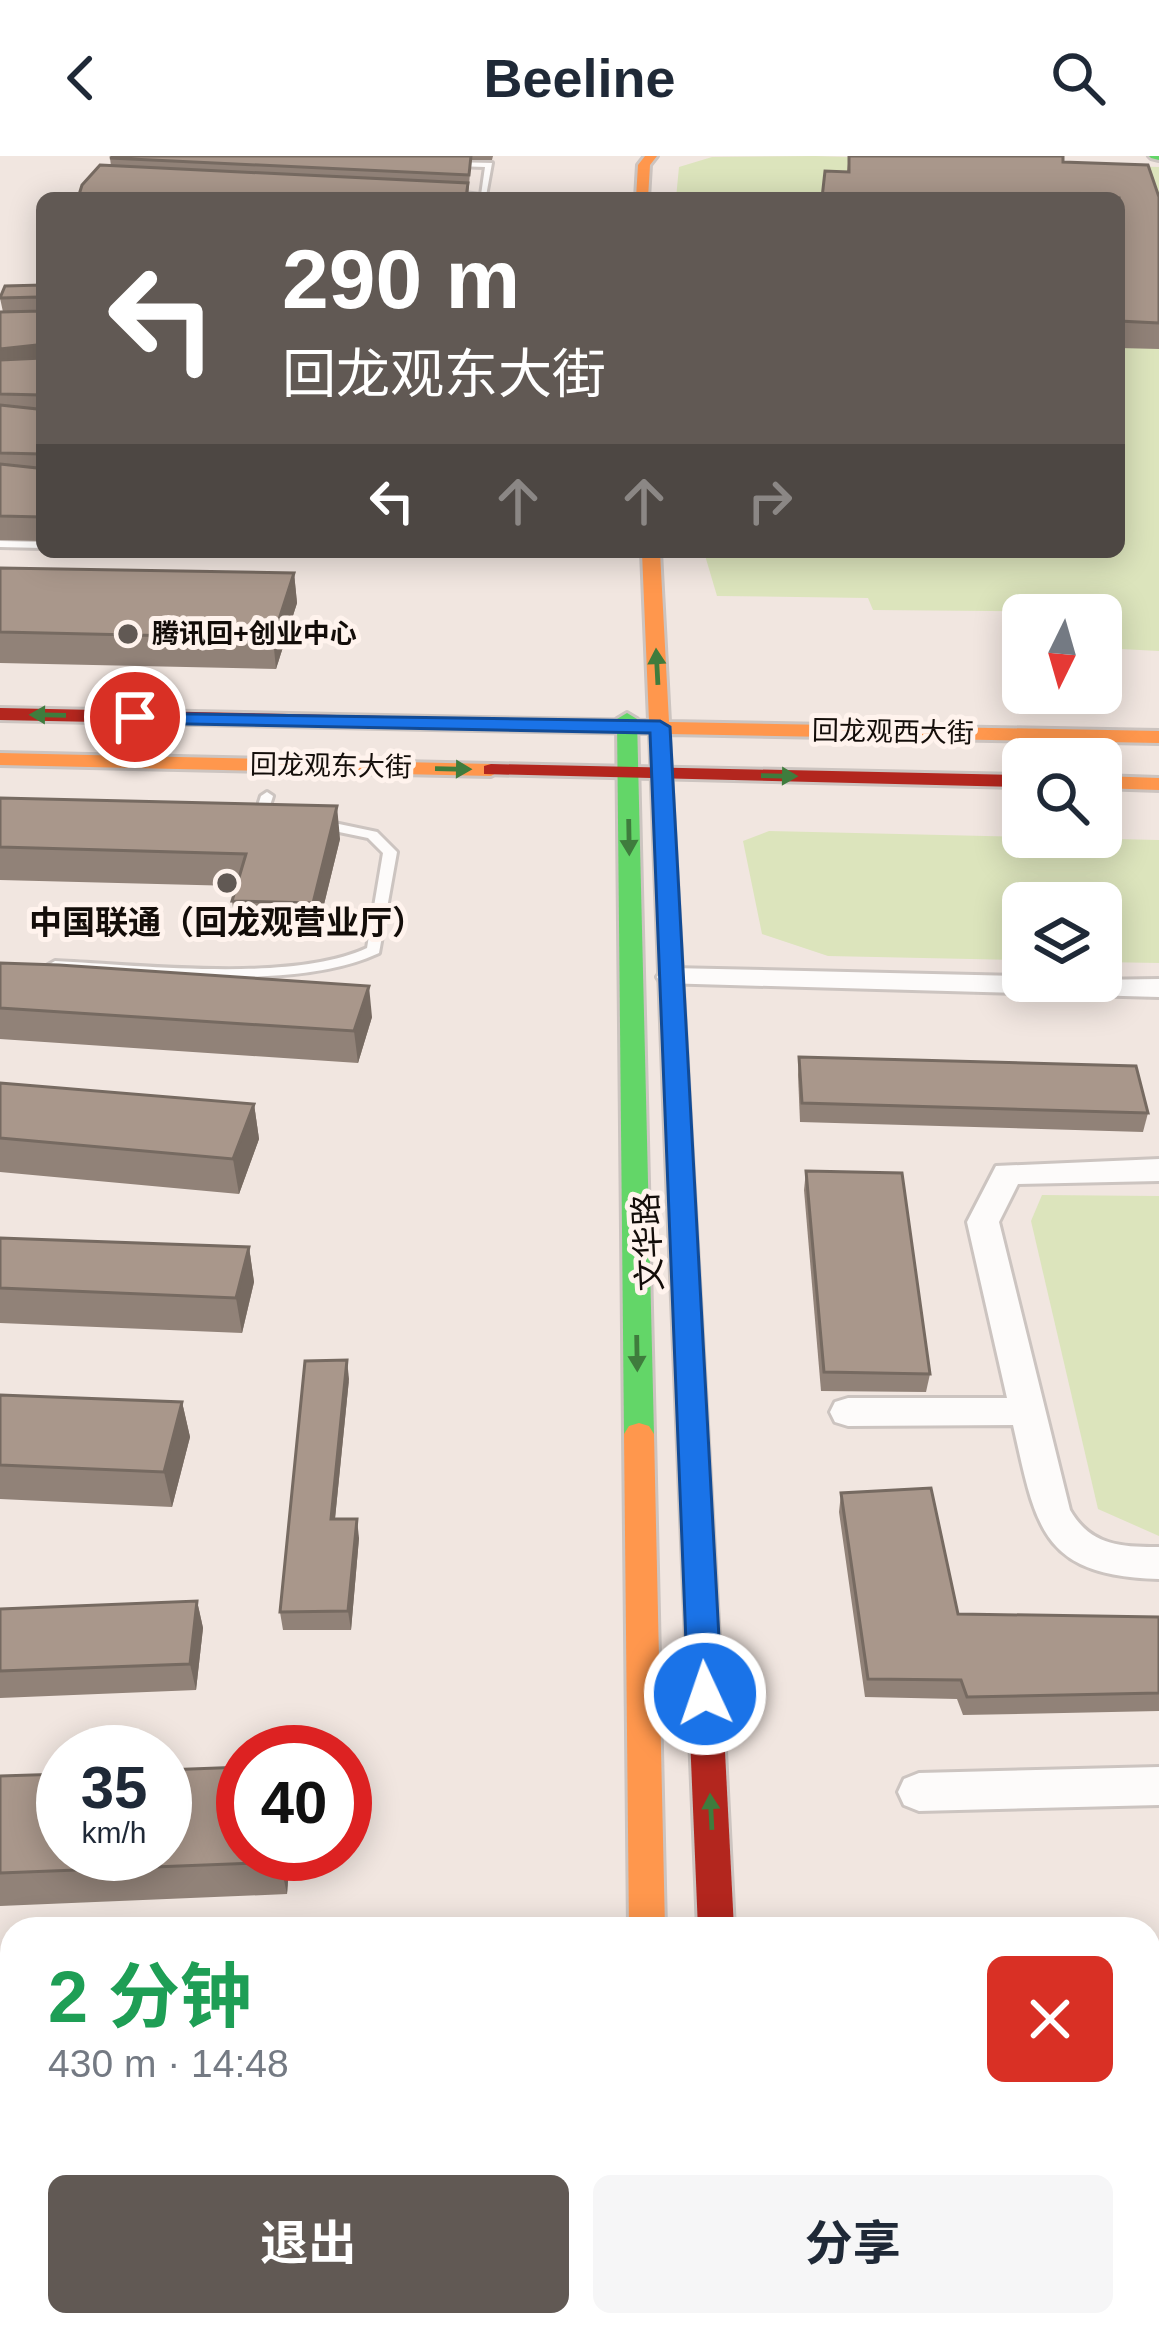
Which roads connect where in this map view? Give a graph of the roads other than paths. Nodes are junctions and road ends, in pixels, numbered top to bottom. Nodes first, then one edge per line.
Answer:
1 (651, 156) edge
2 (443, 164) edge
3 (625, 179) edge
4 (486, 192) edge
5 (0, 544) edge
6 (36, 545) edge
7 (624, 558) edge
8 (651, 558) edge
9 (625, 614) dead end
10 (627, 713) junction
11 (0, 714) edge
12 (660, 727) junction
13 (1159, 737) edge
14 (1, 761) edge
15 (628, 772) junction
16 (662, 773) junction
17 (1002, 781) edge
18 (1122, 783) edge
19 (1159, 784) edge
20 (267, 796) dead end
21 (236, 820) edge
22 (259, 820) junction
23 (278, 822) edge
24 (298, 823) edge
25 (43, 965) edge
26 (671, 977) junction
27 (1159, 988) edge
28 (1159, 1170) edge
29 (1029, 1411) junction
30 (848, 1412) dead end
31 (1159, 1563) edge
32 (1159, 1786) edge
33 (919, 1792) dead end
34 (647, 1917) edge
35 (715, 1917) edge

1 - 3 street
2 - 4 lane
5 - 6 lane
7 - 9 street
12 -> 8 street, 文华路
10 -> 11 street, 回龙观东大街
10 - 12 street, 回龙观西大街
10 - 15 street, 文华路
12 - 13 street, 回龙观西大街
12 - 16 street, 文华路
14 -> 15 street, 回龙观东大街
15 - 16 street, 回龙观东大街
15 -> 34 street, 文华路
16 -> 17 street, 回龙观西大街
16 - 26 street, 文华路
18 - 19 street
20 - 22 lane
21 - 22 lane
22 - 23 lane
24 - 25 lane
26 - 27 street
35 -> 26 street, 文华路
28 - 29 street
29 - 30 street
29 - 31 street
32 - 33 street

